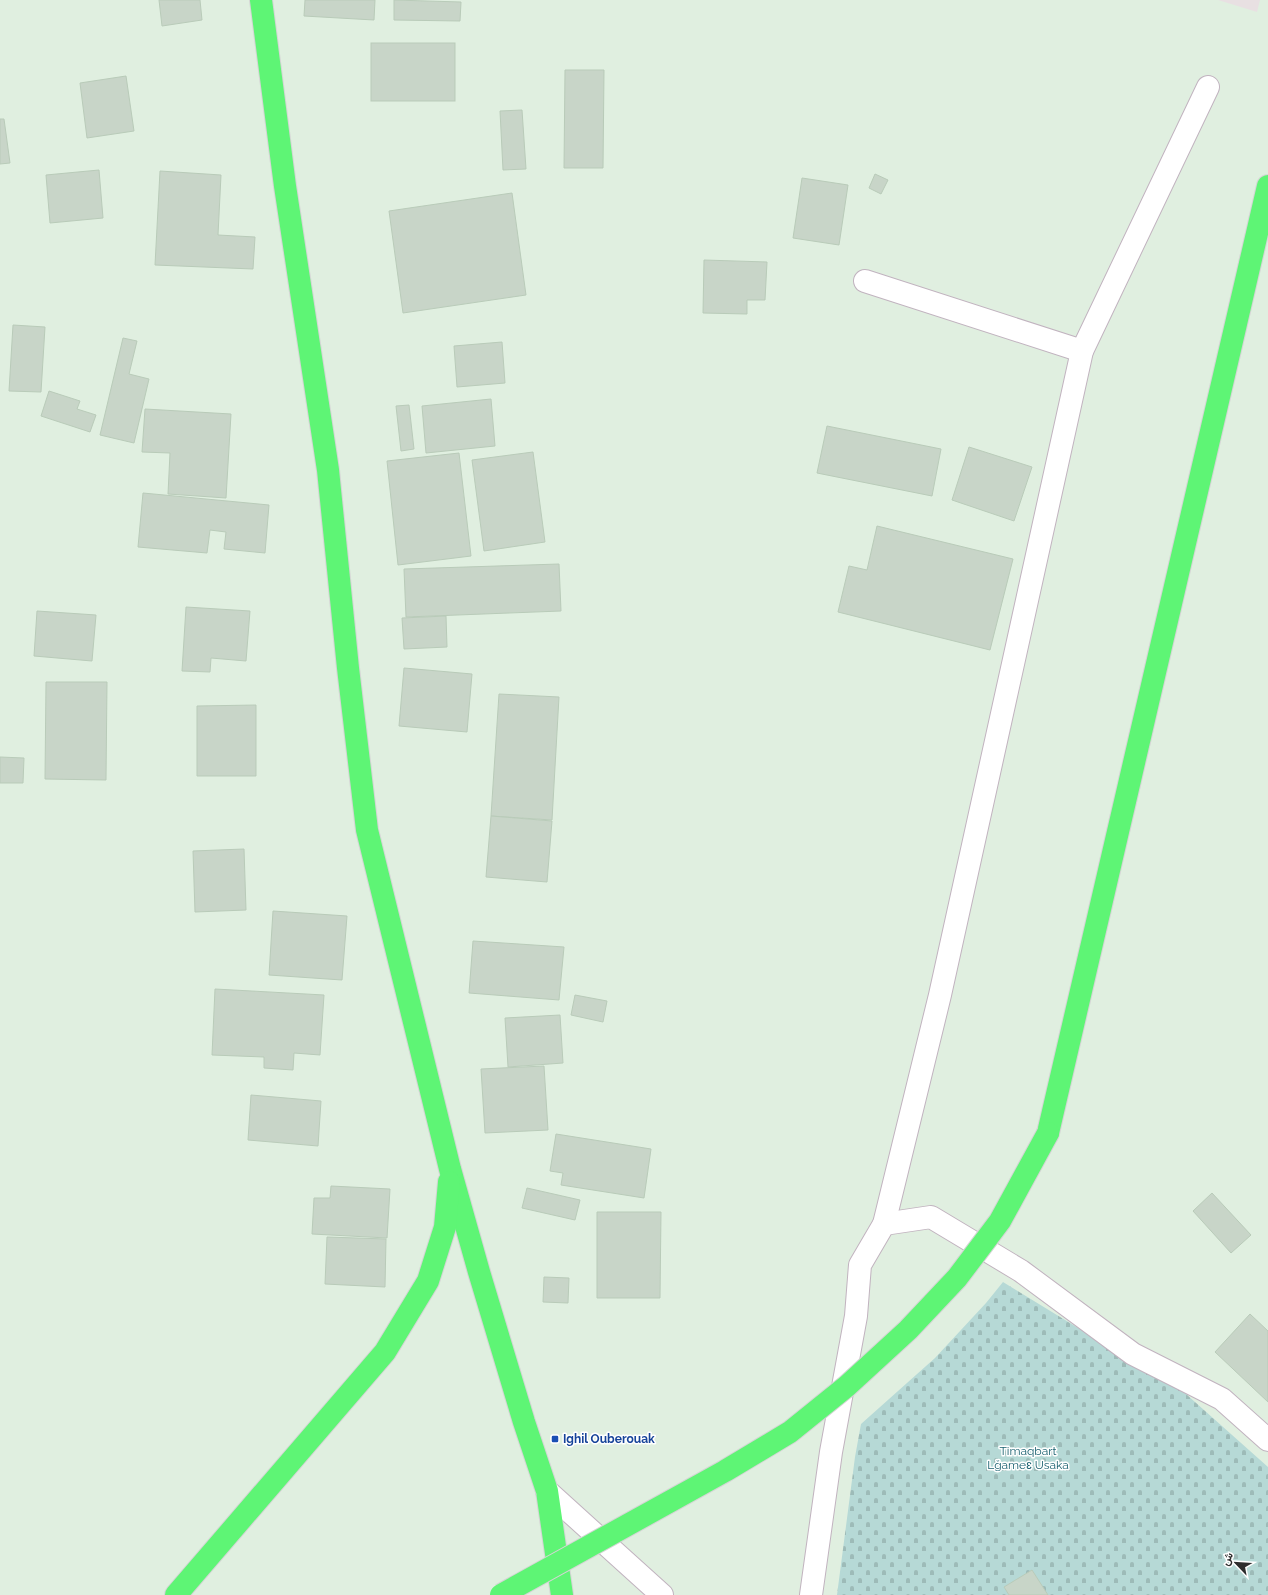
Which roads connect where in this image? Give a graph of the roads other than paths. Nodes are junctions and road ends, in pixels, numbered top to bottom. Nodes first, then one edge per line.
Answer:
1 (261, 0) edge
2 (1208, 87) dead end
3 (1268, 186) edge
4 (865, 281) dead end
5 (1082, 351) junction
6 (450, 1168) junction
7 (884, 1224) junction
8 (1268, 1440) edge
9 (547, 1491) junction
10 (176, 1595) edge
11 (501, 1595) edge
12 (562, 1595) edge
13 (662, 1595) edge
14 (811, 1595) edge

1 - 6 main road
2 - 5 street
3 - 11 main road, bridge
4 - 5 street
5 - 7 street
6 - 9 main road
6 - 10 main road
7 - 8 street
7 - 14 street
9 - 12 main road
9 - 13 street

